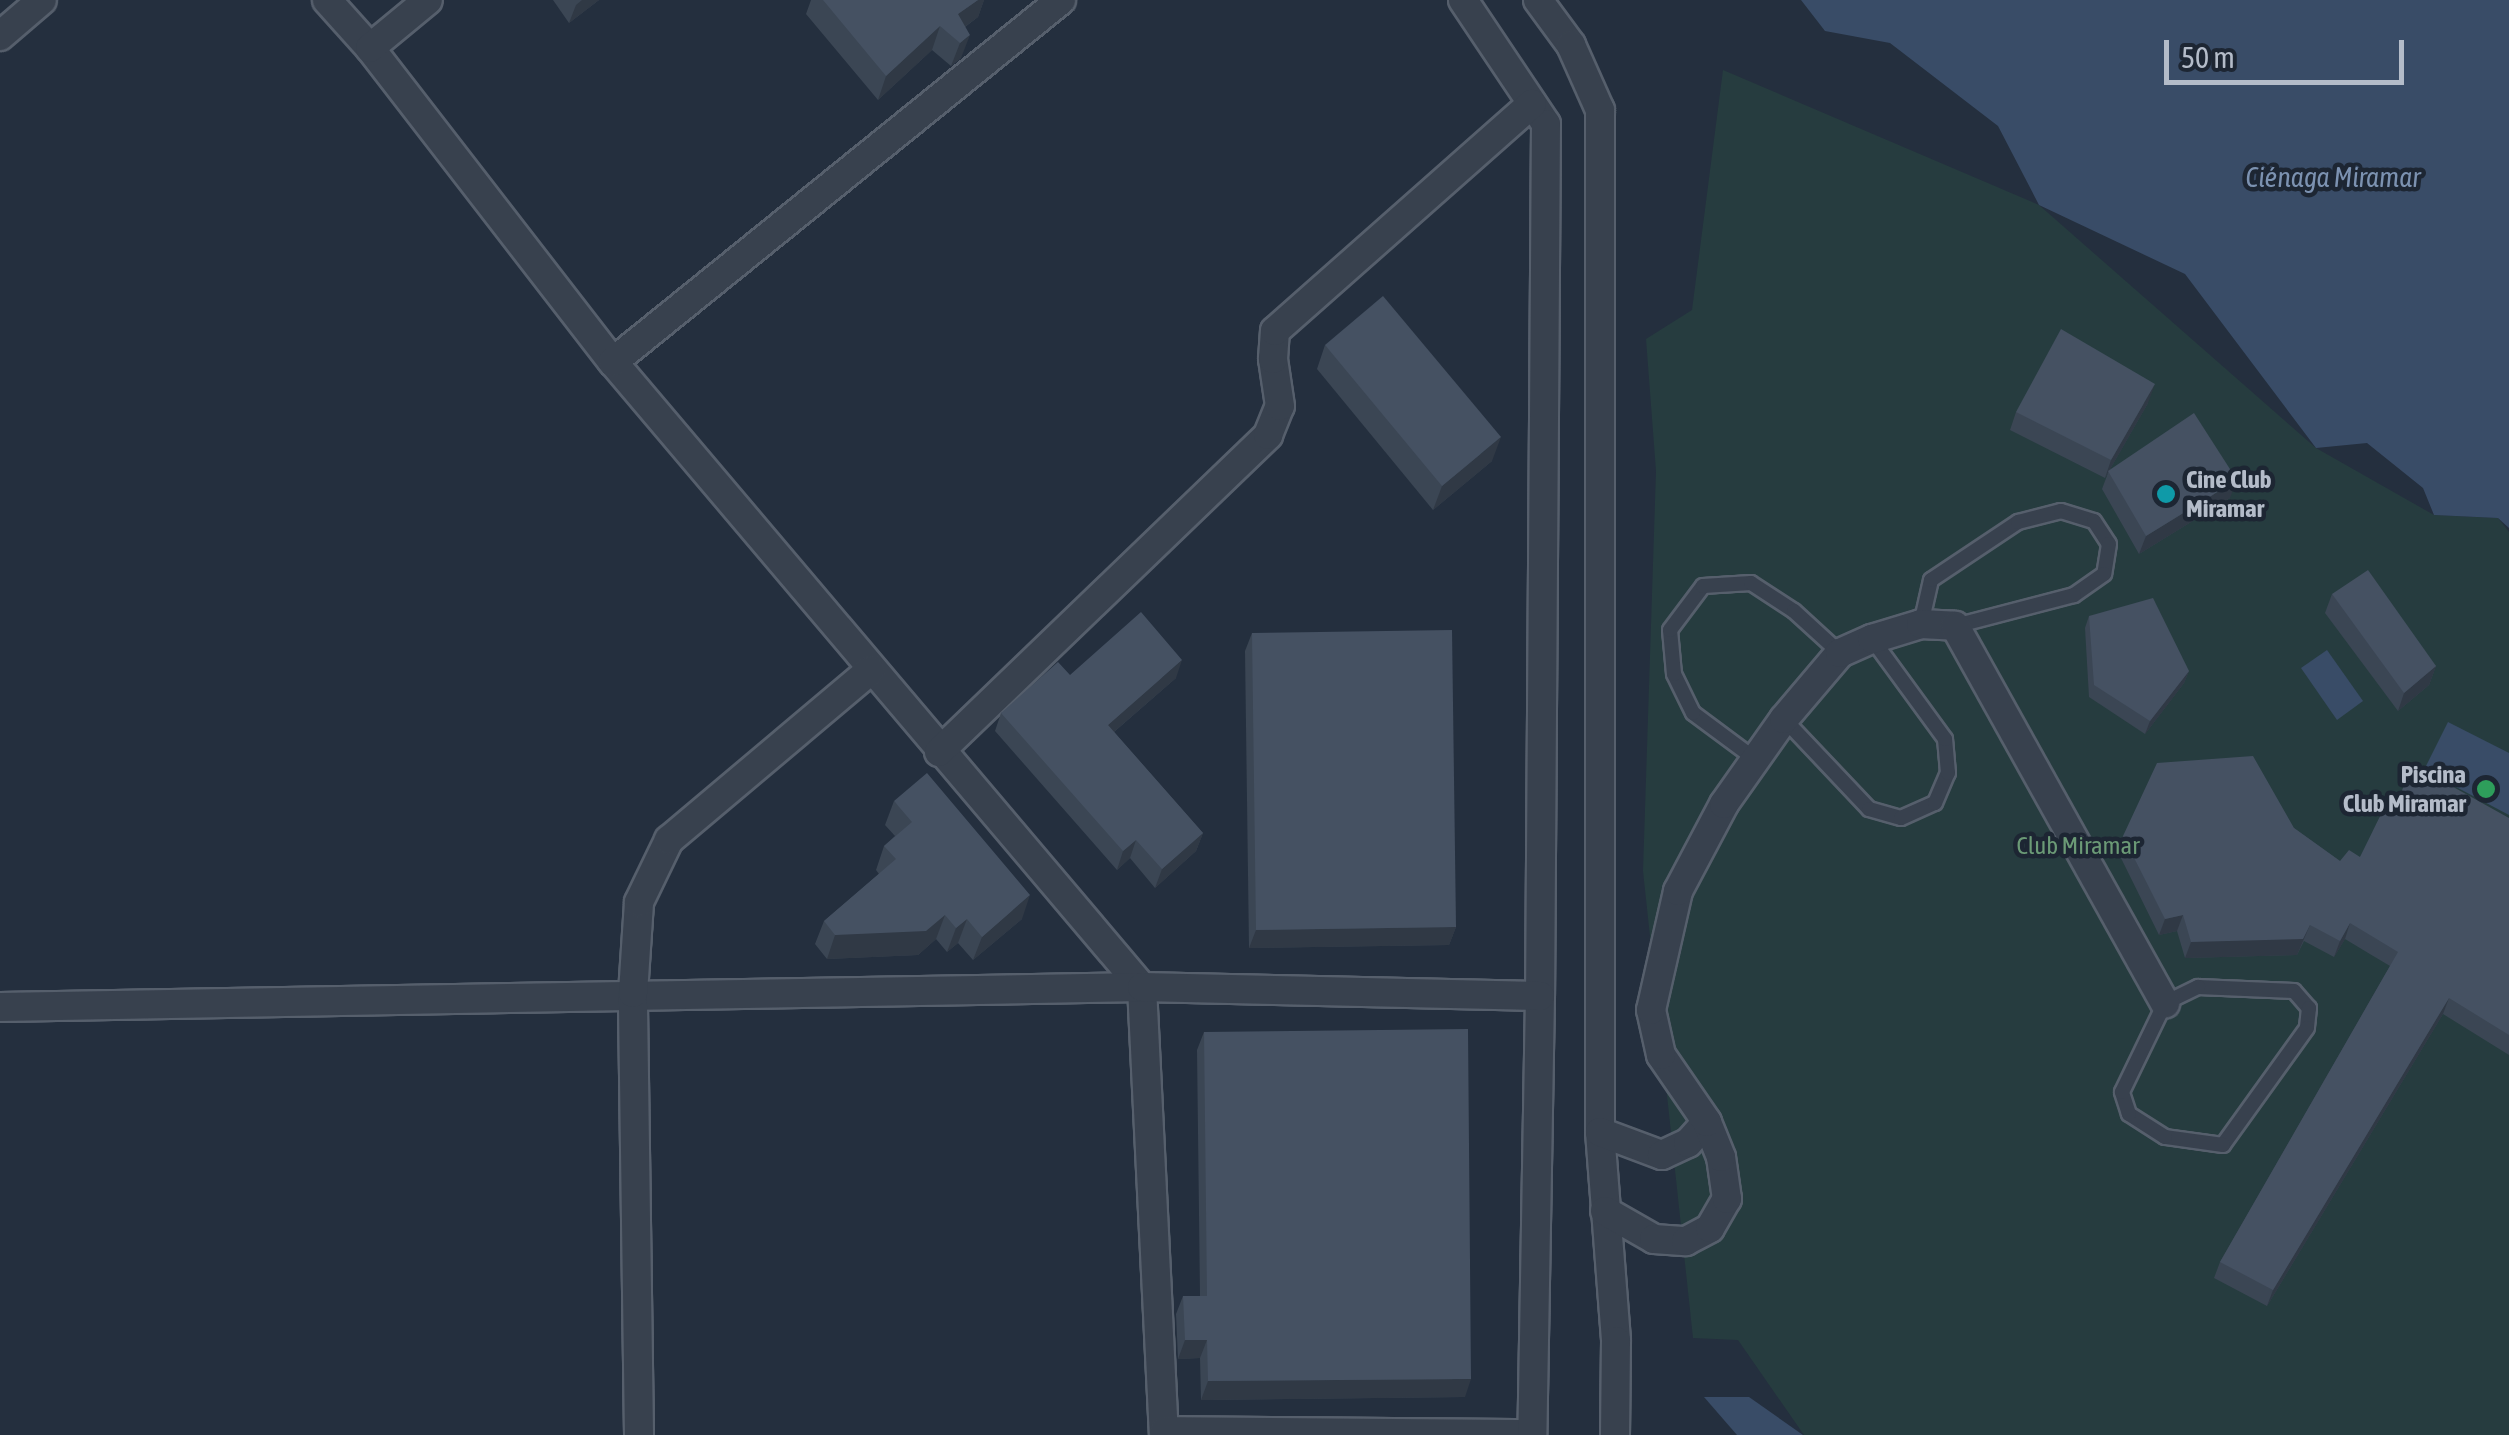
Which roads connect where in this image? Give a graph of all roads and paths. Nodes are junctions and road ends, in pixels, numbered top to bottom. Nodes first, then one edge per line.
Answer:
1 (42, 0) edge
2 (327, 0) edge
3 (428, 0) edge
4 (1061, 0) edge
5 (1464, 0) edge
6 (1538, 0) edge
7 (0, 36) edge
8 (370, 48) junction
9 (1532, 104) junction
10 (613, 362) junction
11 (1920, 624) junction
12 (1954, 626) junction
13 (1872, 639) junction
14 (1840, 654) junction
15 (870, 672) junction
16 (1784, 719) junction
17 (939, 752) junction
18 (1755, 759) junction
19 (1142, 987) junction
20 (633, 993) junction
21 (1540, 996) junction
22 (2166, 1003) junction
23 (0, 1006) edge
24 (1708, 1122) junction
25 (1600, 1132) junction
26 (1605, 1211) junction
27 (1324, 1433) edge
28 (1532, 1434) edge
29 (640, 1435) edge
30 (1615, 1435) edge

1 - 7 street
2 - 8 street
3 - 8 street
4 - 10 street
5 - 9 street
6 - 25 street
8 - 10 street
9 - 17 street
9 - 21 street
10 - 15 street
11 - 12 street
11 - 12 lane
11 - 13 street
12 - 22 street
13 - 14 street
13 - 16 lane
14 - 16 street
14 - 18 lane
15 - 17 street
15 - 20 street
16 - 18 street
17 - 19 street
18 - 24 street
19 - 20 street
19 - 21 street
19 - 27 street
20 - 23 street
20 - 29 street
21 - 28 street
22 - 22 lane
24 - 25 street
24 - 26 street
25 - 26 street
26 - 30 street
27 - 28 street

